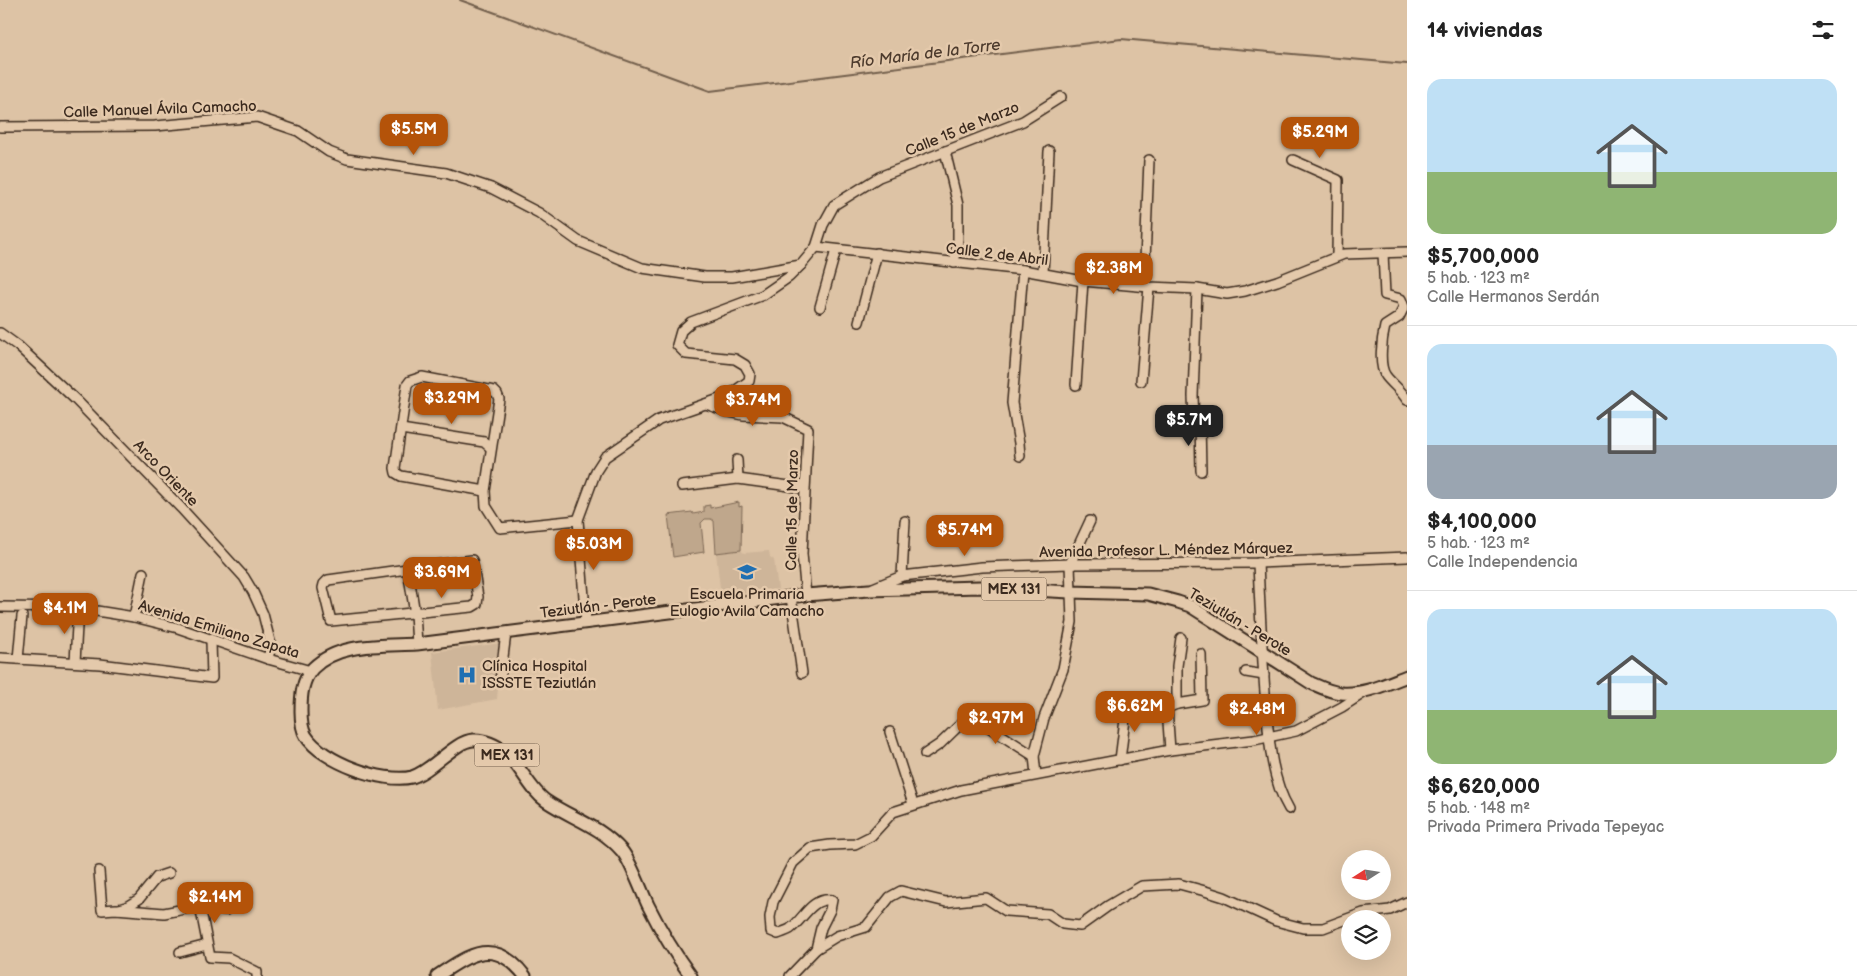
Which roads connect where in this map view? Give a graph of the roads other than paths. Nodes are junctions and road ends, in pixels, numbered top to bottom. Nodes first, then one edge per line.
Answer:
1 (1060, 97) dead end
2 (0, 127) edge
3 (945, 151) junction
4 (1049, 151) dead end
5 (1149, 160) dead end
6 (1293, 160) dead end
7 (816, 247) junction
8 (836, 250) junction
9 (1407, 252) edge
10 (1383, 253) junction
11 (877, 254) junction
12 (1337, 256) junction
13 (954, 263) junction
14 (801, 265) junction
15 (1023, 270) junction
16 (1043, 273) junction
17 (1083, 281) junction
18 (1147, 287) junction
19 (1197, 290) junction
20 (820, 307) dead end
21 (859, 322) dead end
22 (0, 333) edge
23 (1141, 381) dead end
24 (1076, 385) dead end
25 (1407, 400) edge
26 (706, 404) junction
27 (401, 429) junction
28 (491, 448) junction
29 (1020, 456) dead end
30 (737, 460) dead end
31 (1201, 471) dead end
32 (738, 479) junction
33 (682, 486) dead end
34 (804, 488) junction
35 (485, 491) junction
36 (578, 520) junction
37 (905, 521) dead end
38 (1090, 521) dead end
39 (1407, 558) edge
40 (1258, 563) junction
41 (1070, 564) junction
42 (408, 570) junction
43 (143, 573) dead end
44 (902, 576) junction
45 (869, 590) junction
46 (1070, 592) junction
47 (806, 595) junction
48 (791, 597) junction
49 (0, 607) edge
50 (78, 608) junction
51 (415, 614) junction
52 (22, 616) dead end
53 (134, 617) junction
54 (586, 623) junction
55 (506, 633) junction
56 (1181, 638) dead end
57 (212, 641) junction
58 (417, 644) junction
59 (1262, 652) junction
60 (1201, 654) dead end
61 (0, 658) edge
62 (18, 659) junction
63 (268, 659) junction
64 (75, 662) junction
65 (311, 671) junction
66 (1246, 672) dead end
67 (802, 673) dead end
68 (1264, 675) junction
69 (1407, 676) edge
70 (500, 681) dead end
71 (1365, 691) junction
72 (1127, 703) dead end
73 (1177, 704) junction
74 (890, 732) dead end
75 (1269, 736) junction
76 (1170, 750) junction
77 (925, 754) dead end
78 (1034, 756) junction
79 (1120, 760) junction
80 (1036, 775) junction
81 (913, 804) junction
82 (1289, 809) dead end
83 (99, 871) dead end
84 (170, 873) dead end
85 (1407, 902) edge
86 (200, 906) junction
87 (116, 910) junction
88 (226, 910) dead end
89 (206, 945) junction
90 (816, 949) junction
91 (180, 952) dead end
92 (257, 976) edge
93 (437, 976) edge
94 (525, 976) edge
95 (691, 976) edge
96 (790, 976) edge

1 - 3 street, Calle 15 de Marzo
2 - 14 street, Calle Manuel Ávila Camacho
3 - 7 street, Calle 15 de Marzo
3 - 13 street
4 - 16 street
5 - 18 street
6 - 12 street
7 - 8 street, Calle 2 de Abril
7 - 14 street
8 - 11 street, Calle 2 de Abril
8 - 20 street
9 - 10 street, Calle 2 de Abril
10 - 12 street, Calle 2 de Abril
10 - 25 street
11 - 13 street, Calle 2 de Abril
11 - 21 street
12 - 19 street, Calle 2 de Abril
13 - 15 street, Calle 2 de Abril
14 - 26 street
15 - 16 street, Calle 2 de Abril
15 - 29 street
16 - 17 street, Calle 2 de Abril
17 - 18 street, Calle 2 de Abril
17 - 24 street
18 - 19 street, Calle 2 de Abril
18 - 23 street
19 - 31 street
22 - 63 street, Arco Oriente
26 - 34 street, Calle 15 de Marzo
26 - 36 street
27 - 28 street
27 - 28 street
27 - 35 street
28 - 35 street
30 - 32 street
32 - 33 street
32 - 34 street
34 - 47 street, Calle 15 de Marzo
35 - 36 street
36 - 54 street
37 - 44 street
38 - 41 street
39 - 40 street, Avenida Profesor L. Méndez Márquez
40 - 41 street, Avenida Profesor L. Méndez Márquez
40 - 59 street
41 - 44 street, Avenida Profesor L. Méndez Márquez
41 - 46 street
42 - 51 street
42 - 51 street
42 - 51 street
43 - 53 street
44 - 45 street, Avenida Profesor L. Méndez Márquez
45 - 46 main road, Teziutlán - Perote / MEX 131
45 - 47 main road, Teziutlán - Perote / MEX 131
46 - 59 main road, Teziutlán - Perote / MEX 131
46 - 78 street
47 - 48 main road, Teziutlán - Perote / MEX 131
48 - 54 main road, Teziutlán - Perote / MEX 131
48 - 67 street
49 - 50 street, Avenida Emiliano Zapata
50 - 53 street, Avenida Emiliano Zapata
50 - 64 street
51 - 58 street
52 - 62 street
53 - 57 street, Avenida Emiliano Zapata
54 - 55 main road, Teziutlán - Perote / MEX 131
55 - 58 main road, Teziutlán - Perote / MEX 131
55 - 70 street
56 - 73 street
57 - 63 street, Avenida Emiliano Zapata
57 - 64 street
58 - 65 main road, Teziutlán - Perote / MEX 131
59 - 68 street
59 - 71 main road, Teziutlán - Perote / MEX 131
60 - 73 street
61 - 62 street
62 - 64 street
63 - 65 street, Avenida Emiliano Zapata
65 - 95 main road, MEX 131
66 - 68 street
68 - 75 street
69 - 71 main road, Teziutlán - Perote / MEX 131
71 - 75 street
72 - 79 street
73 - 76 street
74 - 81 street
75 - 76 street
75 - 82 street
76 - 79 street
77 - 78 street
78 - 80 street
79 - 80 street
80 - 81 street
81 - 90 street
83 - 87 street
84 - 87 street
85 - 90 street
86 - 87 street
86 - 88 street
86 - 89 street
89 - 91 street
89 - 92 street
90 - 96 street
93 - 94 main road

